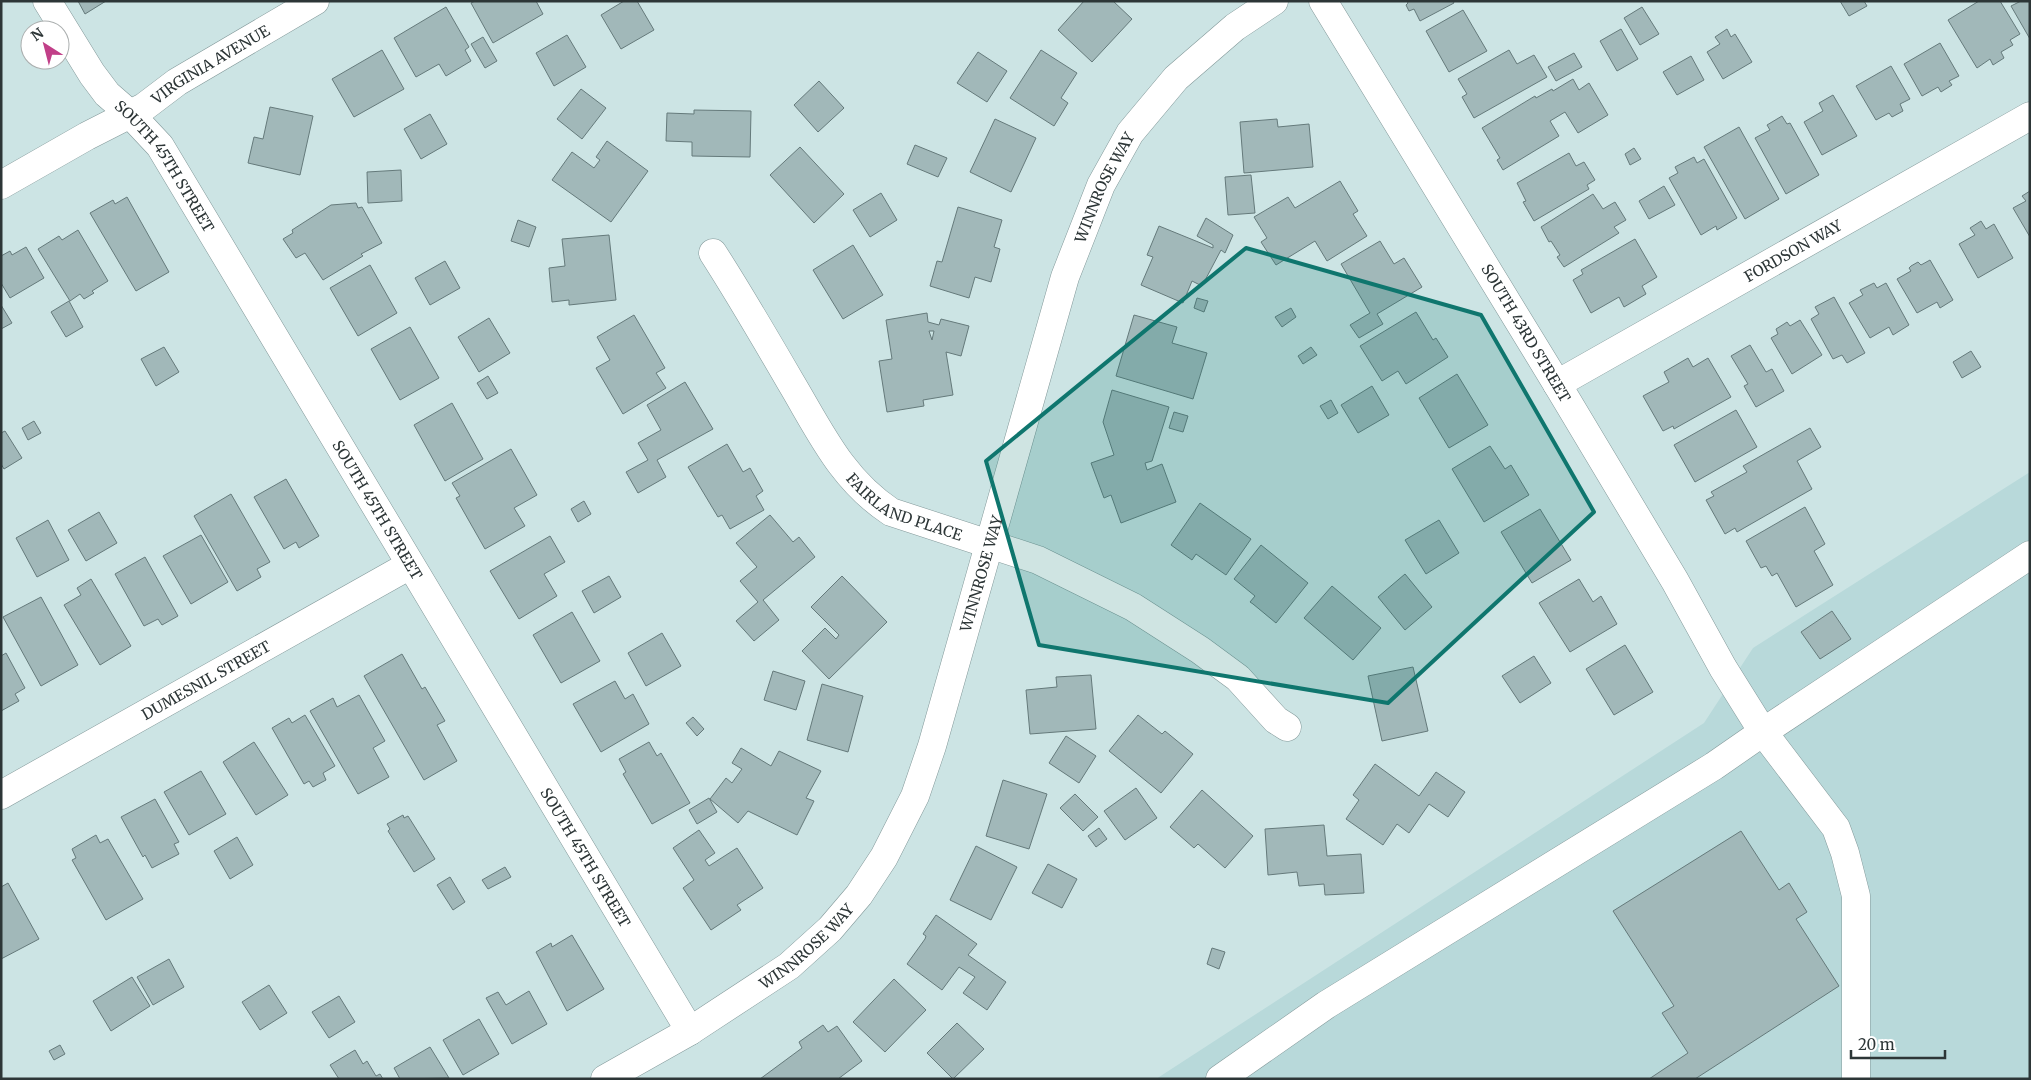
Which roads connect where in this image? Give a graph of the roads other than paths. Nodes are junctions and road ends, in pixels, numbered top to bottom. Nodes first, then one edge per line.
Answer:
1 (47, 1) edge
2 (315, 1) edge
3 (1274, 1) edge
4 (1323, 1) edge
5 (130, 114) junction
6 (2030, 116) edge
7 (1, 185) edge
8 (712, 253) dead end
9 (1557, 384) junction
10 (990, 546) junction
11 (2030, 555) edge
12 (410, 564) junction
13 (1287, 727) dead end
14 (1763, 732) junction
15 (1, 795) edge
16 (690, 1031) junction
17 (605, 1079) edge
18 (1220, 1079) edge
19 (1856, 1079) edge

1 - 5 street, SOUTH 45TH STREET
2 - 5 street, VIRGINIA AVENUE
3 - 10 street, WINNROSE WAY
4 - 9 street, SOUTH 43RD STREET
5 - 7 street, VIRGINIA AVENUE
5 - 12 street, SOUTH 45TH STREET
6 - 9 street, FORDSON WAY
8 - 10 street, FAIRLAND PLACE
9 - 14 street, SOUTH 43RD STREET
10 - 13 street, FAIRLAND PLACE
10 - 16 street, WINNROSE WAY
11 - 14 street
12 - 15 street, DUMESNIL STREET
12 - 16 street, SOUTH 45TH STREET
14 - 18 street
14 - 19 street, SOUTH 43RD STREET
16 - 17 street, WINNROSE WAY

